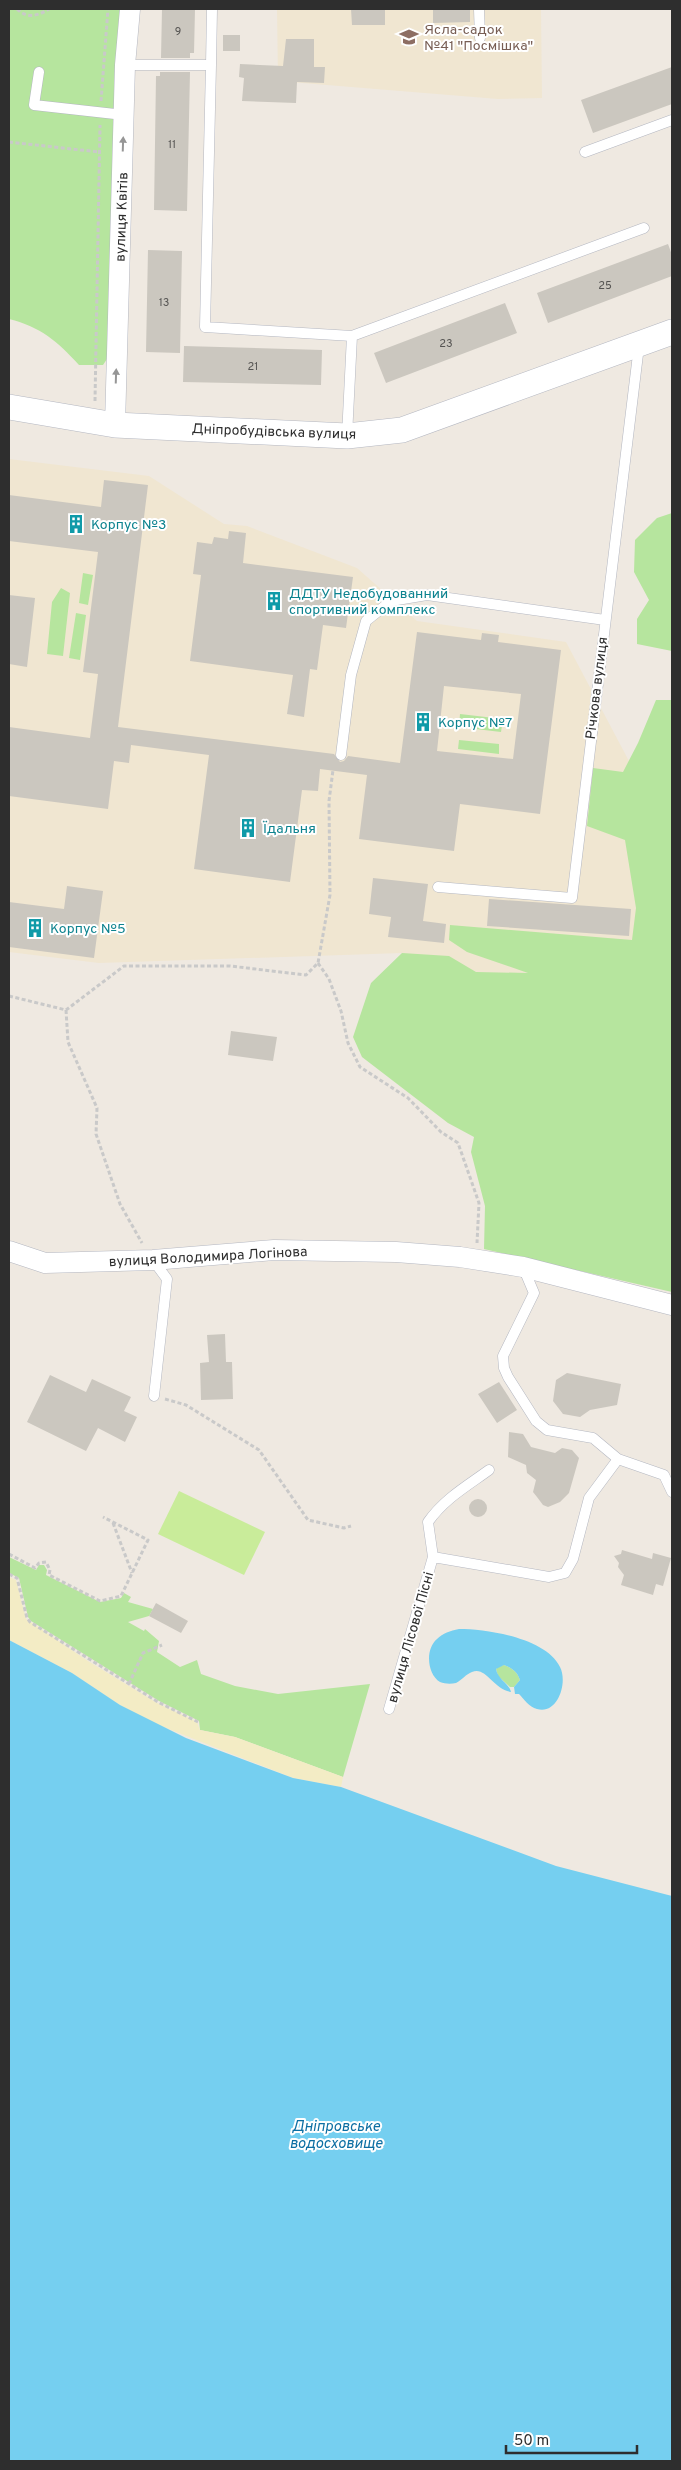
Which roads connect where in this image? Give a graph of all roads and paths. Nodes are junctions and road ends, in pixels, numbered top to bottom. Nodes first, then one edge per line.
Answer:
1 (17, 9) edge
2 (48, 9) edge
3 (108, 9) edge
4 (130, 9) edge
5 (212, 9) edge
6 (480, 9) edge
7 (480, 38) dead end
8 (125, 65) junction
9 (211, 65) junction
10 (39, 72) dead end
11 (101, 112) junction
12 (124, 115) junction
13 (672, 120) edge
14 (9, 142) edge
15 (99, 152) junction
16 (585, 152) dead end
17 (644, 228) dead end
18 (672, 332) edge
19 (352, 336) junction
20 (640, 345) junction
21 (9, 407) edge
22 (105, 423) junction
23 (347, 436) junction
24 (605, 620) junction
25 (341, 755) dead end
26 (333, 770) dead end
27 (438, 888) dead end
28 (318, 963) junction
29 (9, 996) edge
30 (66, 1010) junction
31 (9, 1251) edge
32 (476, 1259) junction
33 (153, 1260) junction
34 (523, 1267) junction
35 (672, 1305) edge
36 (154, 1396) joint
37 (618, 1459) junction
38 (489, 1470) dead end
39 (672, 1492) edge
40 (103, 1517) dead end
41 (113, 1522) junction
42 (351, 1526) dead end
43 (9, 1554) edge
44 (433, 1557) junction
45 (9, 1574) edge
46 (132, 1574) junction
47 (162, 1645) dead end
48 (129, 1684) junction
49 (389, 1710) dead end
50 (198, 1722) dead end

1 - 2 path
3 - 11 path
4 - 8 street, вулиця Квітів
5 - 9 lane
6 - 7 lane
8 - 9 lane
8 - 12 street, вулиця Квітів
9 - 19 lane
10 - 11 lane
11 - 12 lane
11 - 15 path
22 -> 12 street, вулиця Квітів
13 - 16 lane
14 - 15 path
15 - 22 path
17 - 19 lane
18 - 20 street, Дніпробудівська вулиця
19 - 23 lane
20 - 23 street, Дніпробудівська вулиця
20 - 24 lane, Річкова вулиця
21 - 22 street, Дніпробудівська вулиця
22 - 23 street, Дніпробудівська вулиця
24 - 25 lane
24 - 27 lane, Річкова вулиця
26 - 28 path
28 - 30 path
28 - 32 path
29 - 30 path
30 - 33 path
31 - 33 street, вулиця Володимира Логінова
32 - 33 street, вулиця Володимира Логінова
32 - 34 street, вулиця Володимира Логінова
33 - 36 lane
34 - 35 street, вулиця Володимира Логінова
34 - 37 lane
36 - 42 path
37 - 39 lane
37 - 44 lane, вулиця Лісової Пісні
38 - 44 lane
40 - 41 path
41 - 46 path
41 - 46 path
43 - 46 path
44 - 49 lane, вулиця Лісової Пісні
45 - 48 path
47 - 48 path
48 - 50 path

